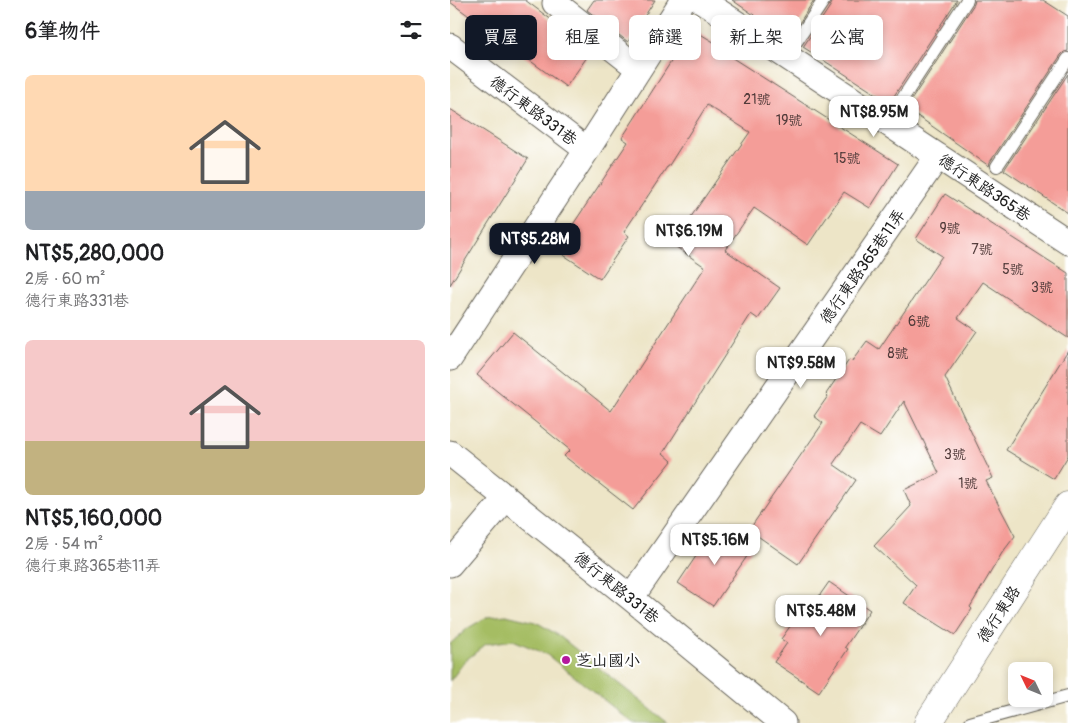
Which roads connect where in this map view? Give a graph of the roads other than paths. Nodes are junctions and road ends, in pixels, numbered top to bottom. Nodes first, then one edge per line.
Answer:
1 (557, 0) edge
2 (683, 0) edge
3 (702, 0) edge
4 (824, 0) edge
5 (967, 0) edge
6 (801, 34) edge
7 (450, 46) edge
8 (1068, 59) edge
9 (639, 69) junction
10 (897, 107) dead end
11 (587, 150) junction
12 (938, 156) junction
13 (997, 166) dead end
14 (1068, 242) edge
15 (450, 358) edge
16 (450, 454) edge
17 (506, 498) junction
18 (1068, 506) edge
19 (450, 564) edge
20 (631, 598) junction
21 (1068, 696) edge
22 (783, 723) edge
23 (928, 723) edge
24 (970, 723) edge

1 - 9 street
2 - 9 street
3 - 12 street, 德行東路365巷
4 - 6 lane
5 - 10 lane
7 - 11 street, 德行東路331巷
8 - 13 lane
9 - 11 street
11 - 15 street, 德行東路331巷
12 - 14 street, 德行東路365巷
12 - 20 street, 德行東路365巷11弄
16 - 17 street, 德行東路331巷
17 - 19 street
17 - 20 street, 德行東路331巷
18 - 23 street, 德行東路
20 - 22 street, 德行東路331巷
21 - 24 lane

